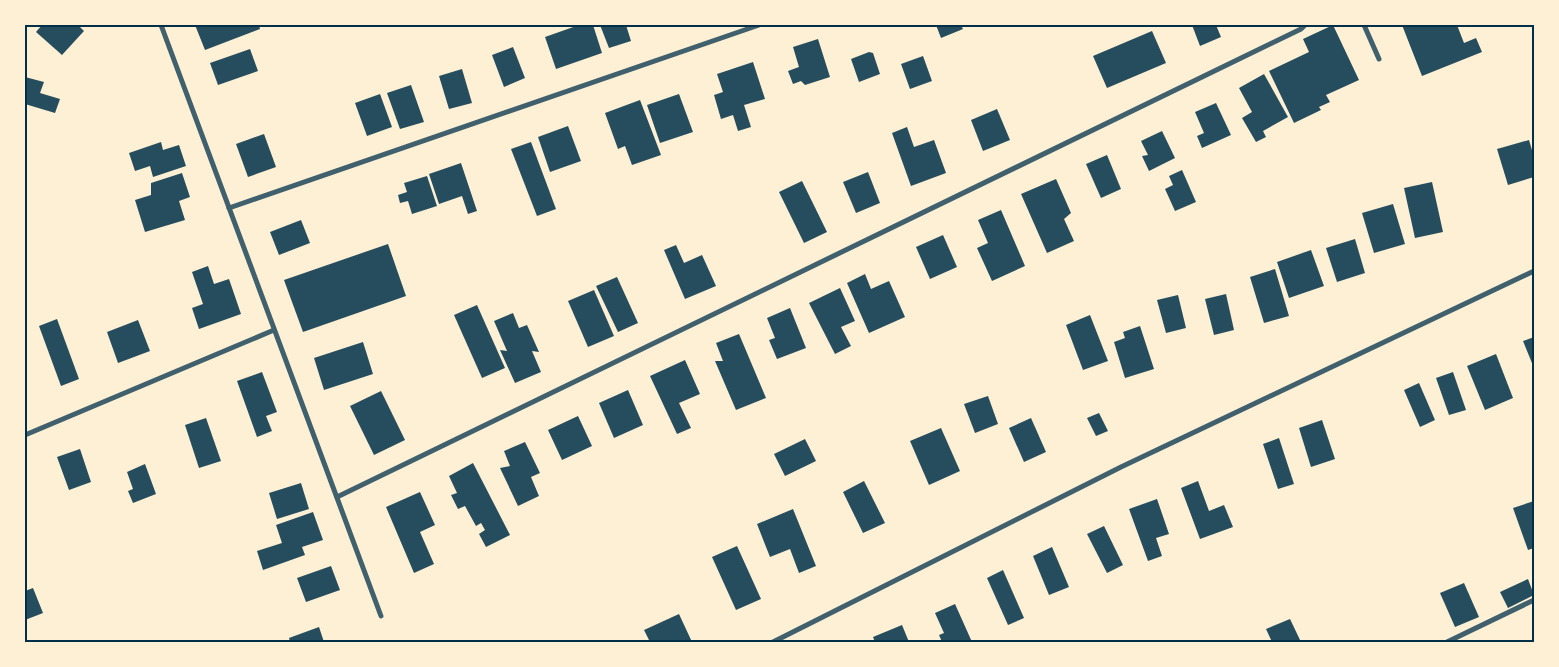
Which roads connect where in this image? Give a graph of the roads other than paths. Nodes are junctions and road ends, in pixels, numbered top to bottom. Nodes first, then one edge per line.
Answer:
1 (161, 25) edge
2 (759, 25) edge
3 (1305, 25) edge
4 (1364, 25) edge
5 (1379, 59) dead end
6 (229, 208) junction
7 (1534, 272) edge
8 (274, 330) junction
9 (25, 435) edge
10 (337, 498) junction
11 (1534, 600) edge
12 (381, 616) dead end
13 (773, 642) edge
14 (1447, 642) edge

1 - 6 street
2 - 6 street
3 - 10 street
4 - 5 street
6 - 8 street
7 - 13 street
8 - 9 street
8 - 10 street
10 - 12 street
11 - 14 street

